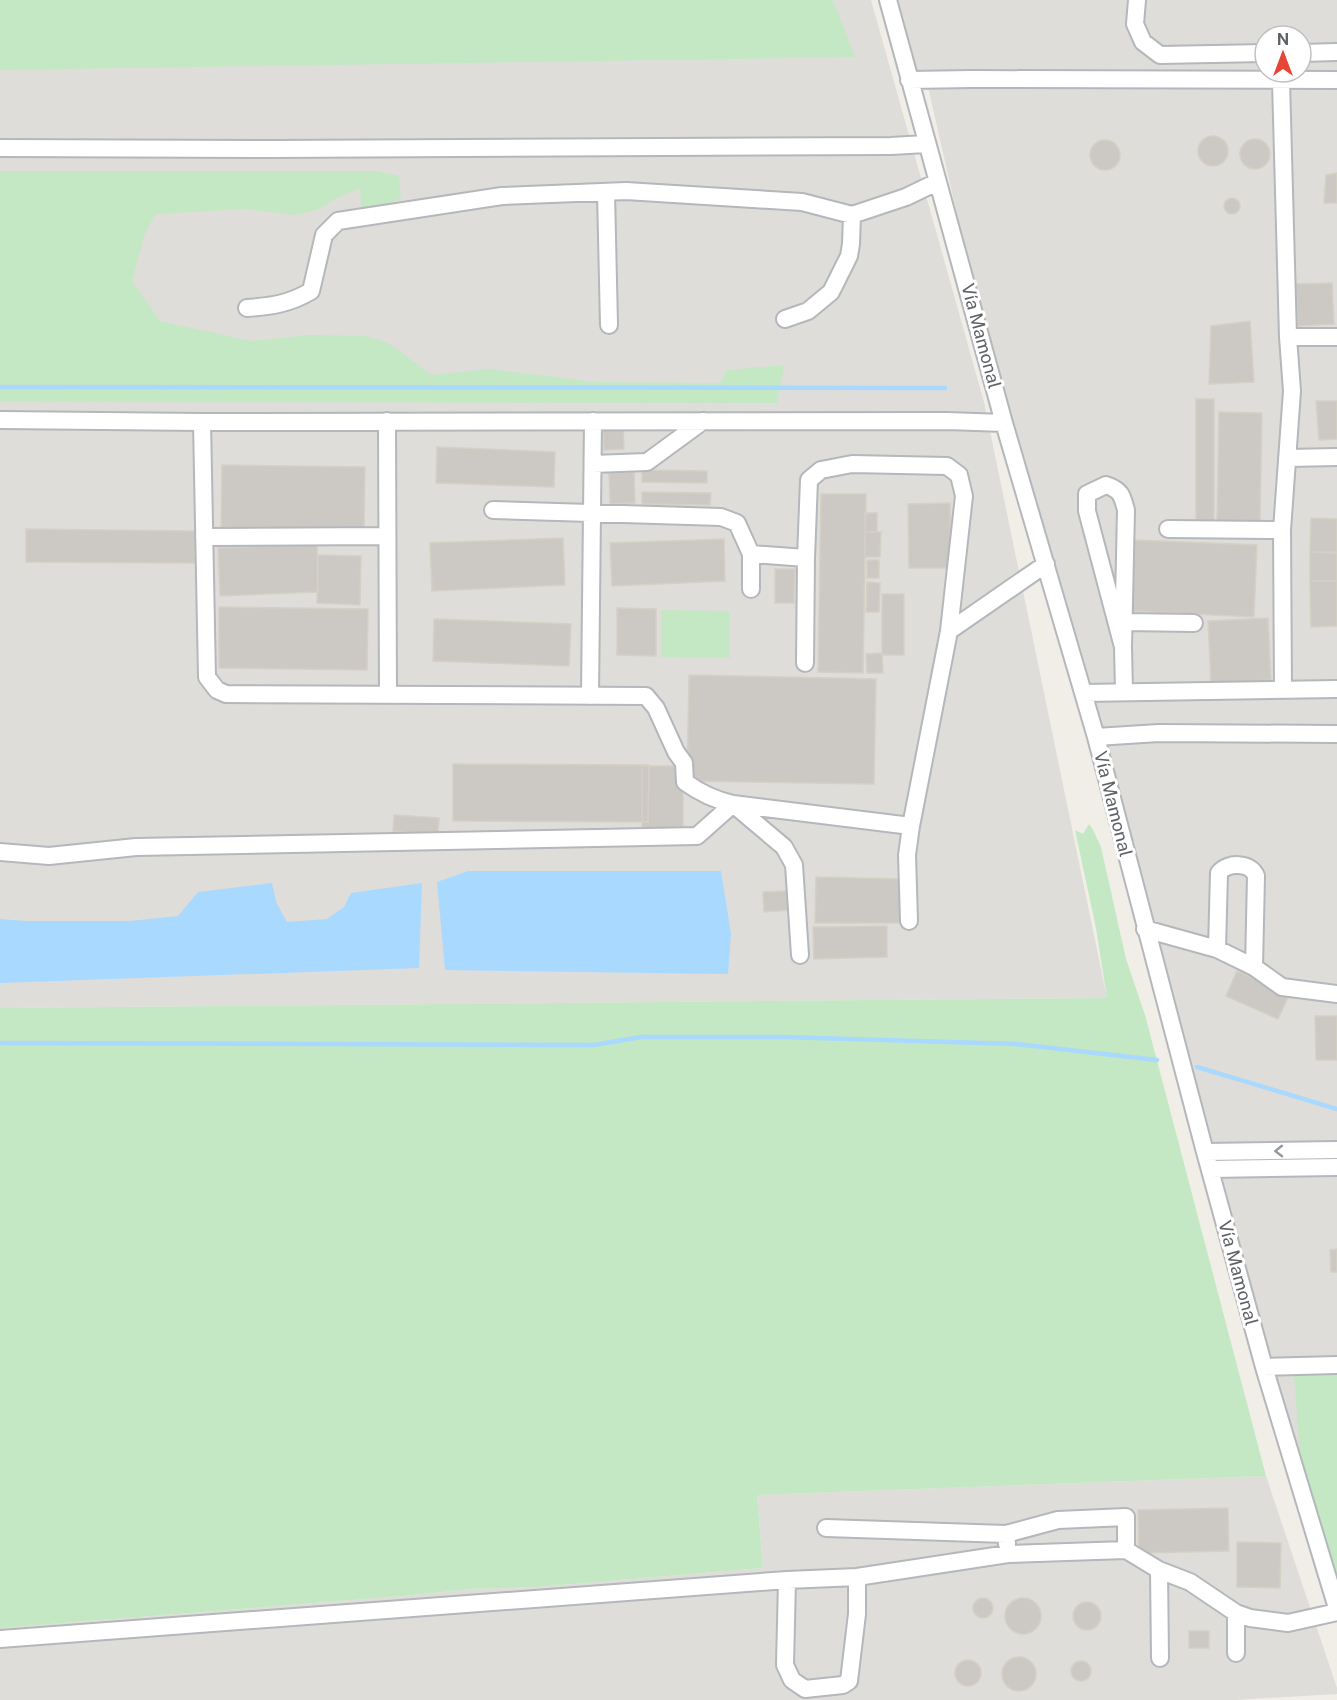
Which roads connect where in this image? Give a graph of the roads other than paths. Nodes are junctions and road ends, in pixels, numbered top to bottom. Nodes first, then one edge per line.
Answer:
1 (888, 0) edge
2 (1137, 0) edge
3 (1337, 52) edge
4 (1253, 53) edge
5 (1313, 53) edge
6 (909, 80) junction
7 (1313, 80) edge
8 (1337, 80) edge
9 (1253, 81) edge
10 (1281, 84) edge
11 (926, 144) junction
12 (0, 148) edge
13 (937, 182) junction
14 (606, 193) junction
15 (852, 215) junction
16 (247, 308) dead end
17 (785, 319) dead end
18 (609, 325) dead end
19 (1288, 337) junction
20 (1337, 337) edge
21 (0, 420) edge
22 (387, 421) junction
23 (592, 421) junction
24 (703, 421) junction
25 (202, 422) junction
26 (1004, 423) junction
27 (1337, 457) edge
28 (1287, 458) junction
29 (592, 464) junction
30 (494, 510) dead end
31 (592, 514) junction
32 (1168, 529) dead end
33 (1282, 530) junction
34 (387, 536) junction
35 (204, 537) junction
36 (751, 554) junction
37 (806, 558) junction
38 (1046, 564) junction
39 (751, 589) dead end
40 (1123, 622) junction
41 (1194, 623) dead end
42 (949, 631) junction
43 (1123, 647) junction
44 (805, 663) dead end
45 (1337, 689) edge
46 (1283, 690) junction
47 (1124, 691) junction
48 (1083, 693) junction
49 (388, 694) junction
50 (590, 696) junction
51 (1337, 734) edge
52 (1096, 737) junction
53 (733, 804) junction
54 (911, 826) junction
55 (0, 852) edge
56 (909, 921) dead end
57 (1145, 929) junction
58 (1217, 949) junction
59 (800, 955) dead end
60 (1254, 967) junction
61 (1337, 994) edge
62 (1337, 1150) edge
63 (1205, 1152) junction
64 (1337, 1167) edge
65 (1210, 1169) junction
66 (1337, 1365) edge
67 (1264, 1366) junction
68 (826, 1528) dead end
69 (1006, 1534) junction
70 (1126, 1550) junction
71 (1008, 1554) junction
72 (1159, 1570) junction
73 (857, 1577) junction
74 (787, 1580) junction
75 (1337, 1610) edge
76 (1236, 1613) junction
77 (0, 1639) edge
78 (1236, 1653) dead end
79 (1160, 1658) dead end

1 - 6 street, Vía Mamonal
2 - 4 street
3 - 5 street
6 - 9 street
6 - 11 street, Vía Mamonal
7 - 8 street
10 - 19 street
11 - 12 street
11 - 13 street, Vía Mamonal
13 - 15 street
13 - 26 street, Vía Mamonal
14 - 15 street
14 - 16 street
14 - 18 street
15 - 17 street
19 - 20 street
19 - 28 street
21 - 25 street
22 - 23 street
22 - 25 street
22 - 34 street
23 - 24 street
23 - 29 street
24 - 26 street
24 - 29 street
25 - 35 street
26 - 38 street, Vía Mamonal
27 - 28 street
28 - 33 street
29 - 31 street
30 - 31 street
31 - 36 street
31 - 50 street
32 - 33 street
33 - 46 street
34 - 35 street
34 - 49 street
35 - 49 street
36 - 37 street
36 - 39 street
37 - 42 street
37 - 44 street
38 - 42 street
38 - 48 street, Vía Mamonal
40 - 41 street
40 - 43 street
40 - 43 street
42 - 54 street
43 - 47 street
45 - 46 street
46 - 47 street
47 - 48 street
48 - 52 street, Vía Mamonal
49 - 50 street
50 - 53 street
51 - 52 street
52 - 57 street, Vía Mamonal
53 - 54 street
53 - 55 street
53 - 59 street
54 - 56 street
57 - 58 street
57 - 63 street, Vía Mamonal
58 - 60 street
58 - 60 street
60 - 61 street
62 -> 63 street
63 - 65 street, Vía Mamonal
64 - 65 street
65 - 67 street, Vía Mamonal
66 - 67 street
67 - 75 street, Vía Mamonal
68 - 69 street
69 - 70 street
69 - 71 street
70 - 71 street
70 - 72 street
71 - 73 street
72 - 76 street
72 - 79 street
73 - 74 street
73 - 74 street
74 - 77 street
75 - 76 street
76 - 78 street

